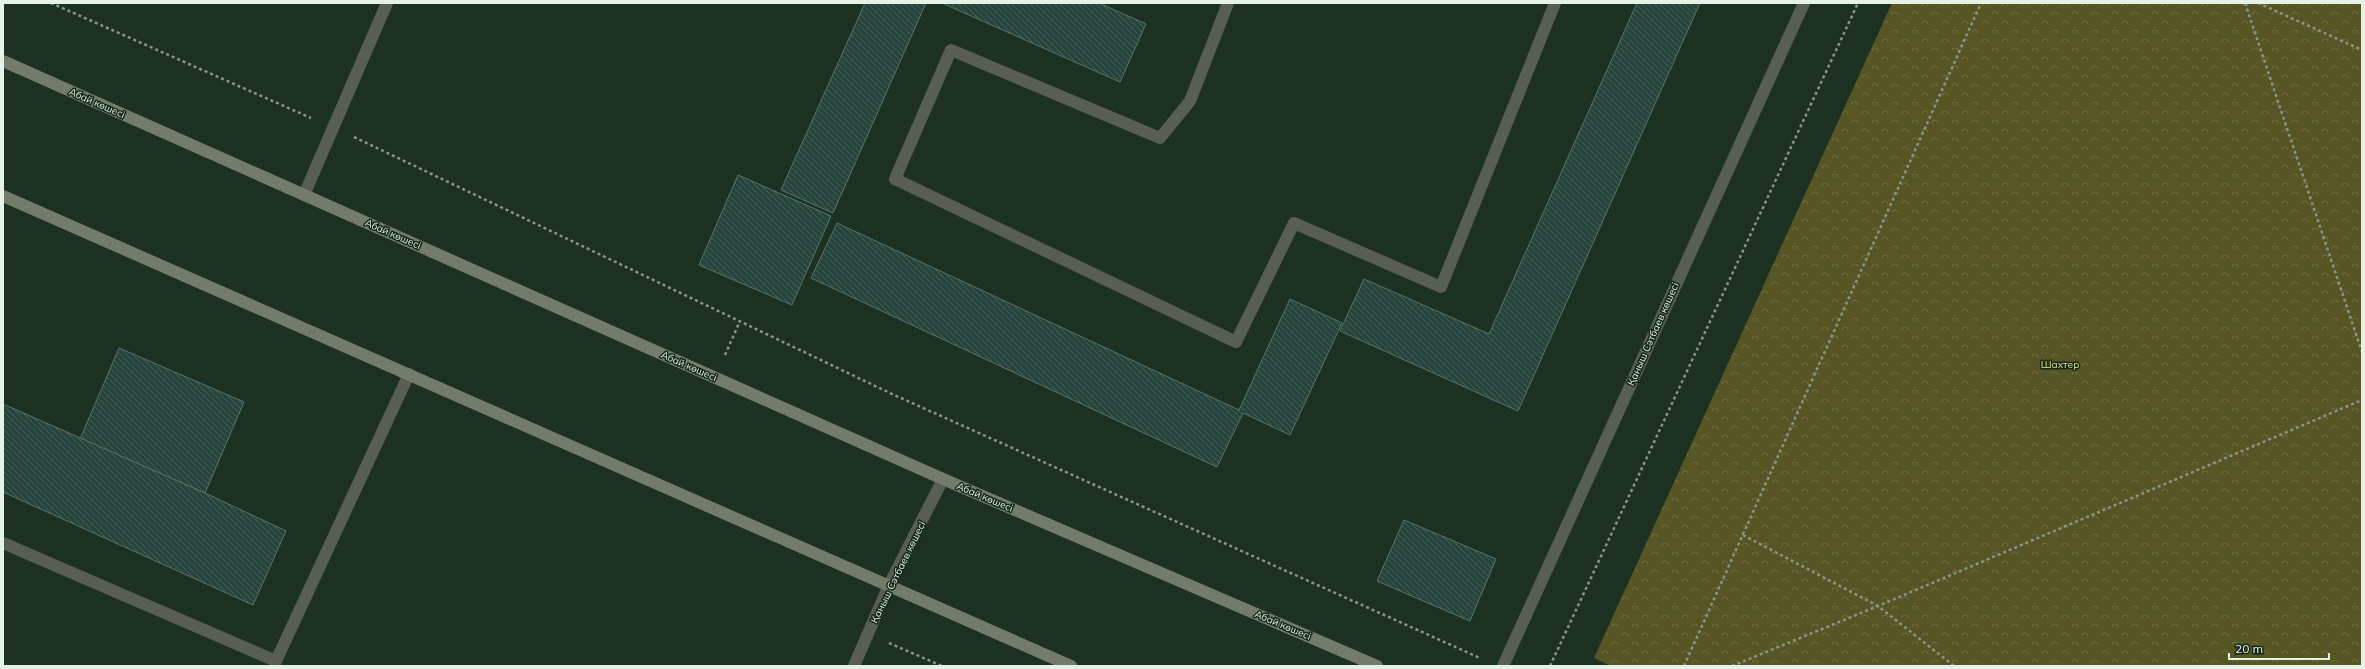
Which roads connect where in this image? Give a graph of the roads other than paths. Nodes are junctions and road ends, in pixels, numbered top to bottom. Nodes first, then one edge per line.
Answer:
1 (387, 3) edge
2 (1228, 3) edge
3 (1555, 3) edge
4 (1804, 3) edge
5 (3, 61) edge
6 (304, 195) junction
7 (3, 196) edge
8 (409, 374) junction
9 (943, 479) junction
10 (3, 543) edge
11 (889, 585) junction
12 (280, 663) edge
13 (854, 666) edge
14 (1071, 666) edge
15 (1378, 666) edge
16 (1503, 666) edge

1 - 6 street
2 - 3 street
4 - 16 street, Қаныш Сәтбаев көшесі
5 - 6 main road, Абай көшесі
6 - 9 main road, Абай көшесі
7 - 8 main road
8 - 11 main road
8 - 12 street
9 - 11 street, Қаныш Сәтбаев көшесі
9 - 15 main road, Абай көшесі
10 - 12 street
11 - 13 street, Қаныш Сәтбаев көшесі
11 - 14 main road

